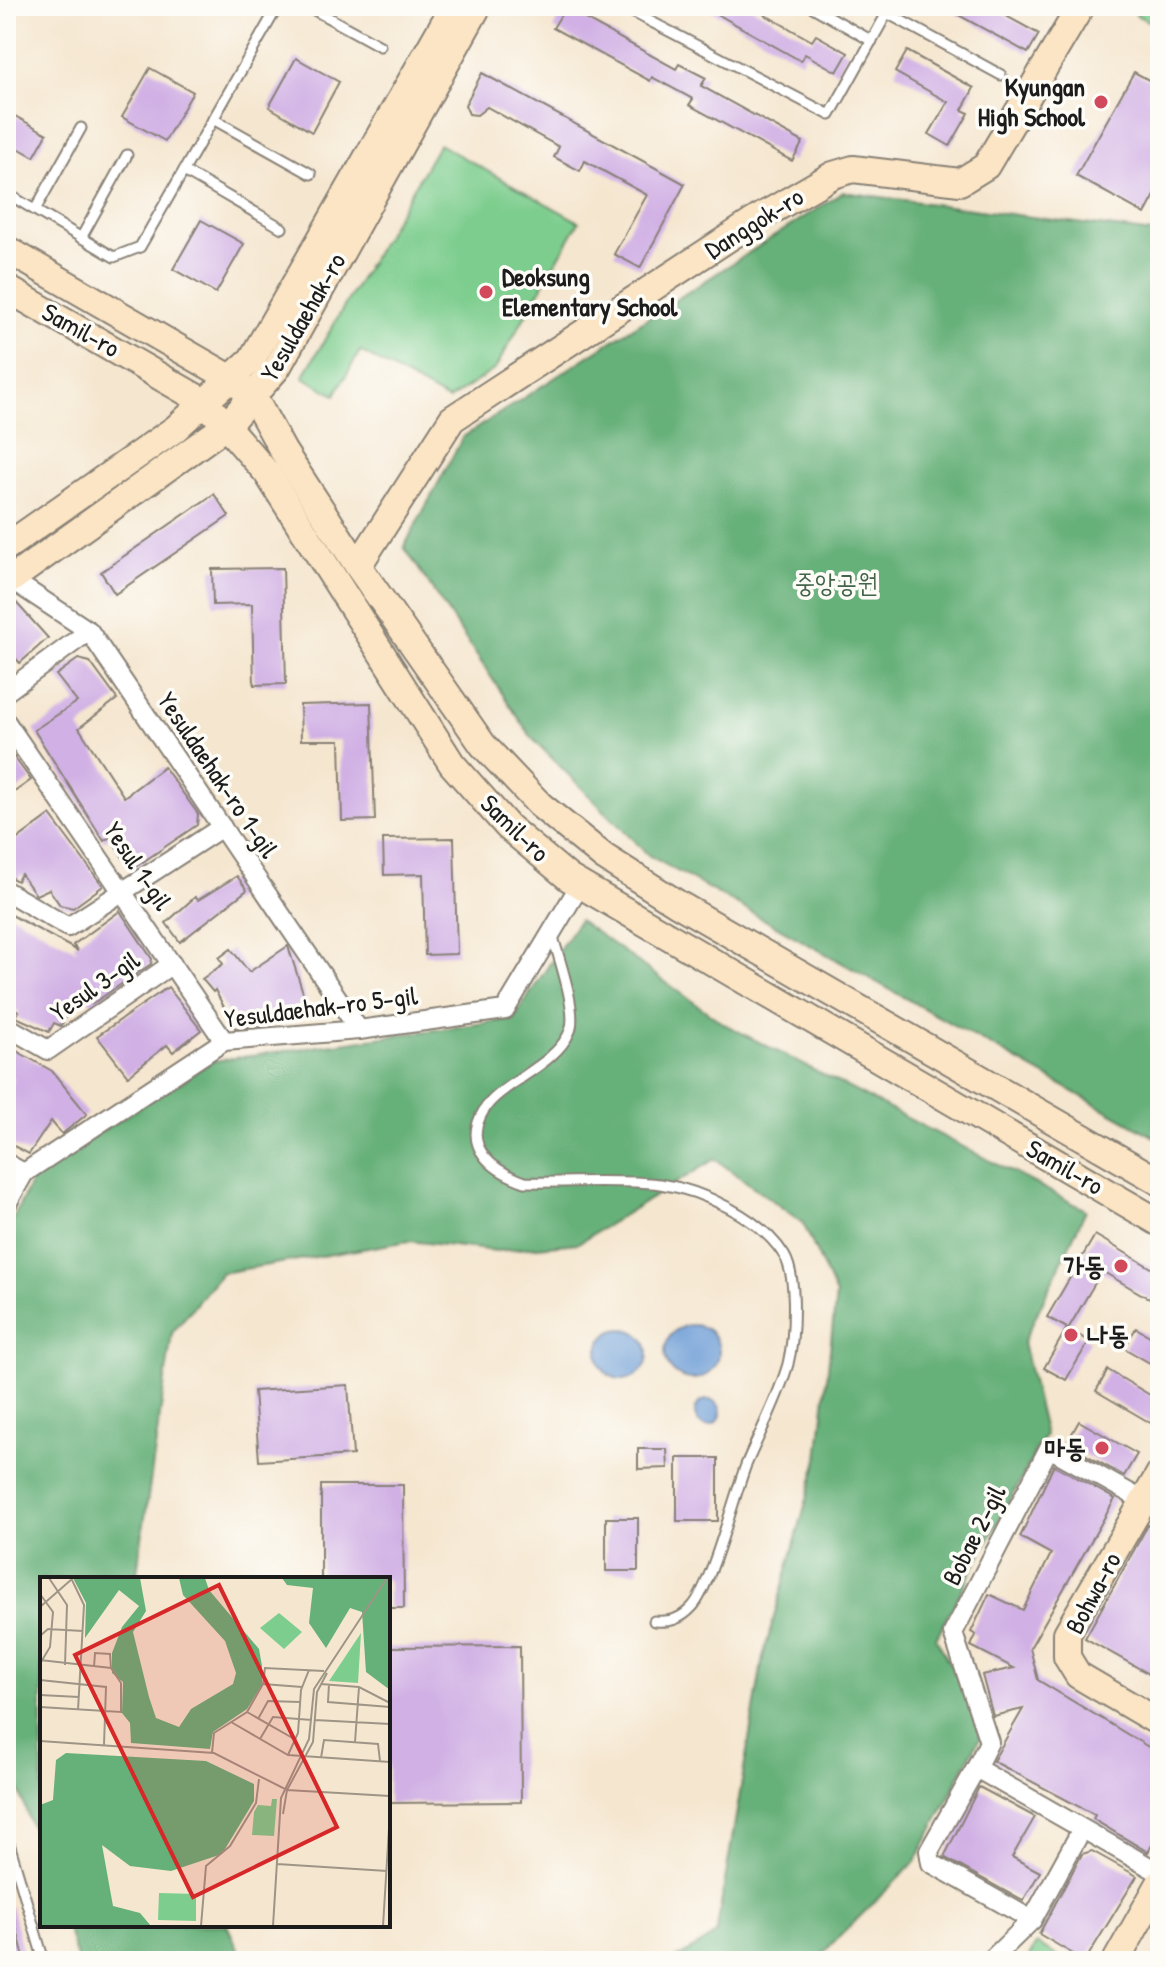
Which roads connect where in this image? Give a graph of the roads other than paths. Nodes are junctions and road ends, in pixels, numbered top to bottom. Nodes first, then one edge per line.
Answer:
1 (288, 6) edge
2 (307, 6) edge
3 (454, 6) edge
4 (478, 6) edge
5 (621, 6) edge
6 (811, 6) edge
7 (1081, 6) edge
8 (889, 9) edge
9 (872, 41) junction
10 (380, 46) dead end
11 (1001, 75) dead end
12 (213, 119) junction
13 (81, 128) dead end
14 (127, 155) dead end
15 (184, 171) junction
16 (311, 174) dead end
17 (6, 193) edge
18 (35, 210) junction
19 (282, 228) dead end
20 (81, 238) junction
21 (6, 249) edge
22 (6, 288) edge
23 (232, 379) junction
24 (254, 398) junction
25 (206, 403) junction
26 (227, 425) junction
27 (6, 547) edge
28 (358, 566) junction
29 (8, 580) edge
30 (89, 631) junction
31 (6, 692) edge
32 (6, 722) edge
33 (222, 827) junction
34 (580, 885) junction
35 (6, 891) edge
36 (124, 892) junction
37 (552, 934) junction
38 (172, 964) junction
39 (6, 1026) edge
40 (359, 1030) junction
41 (224, 1041) junction
42 (6, 1163) edge
43 (24, 1173) junction
44 (1160, 1182) edge
45 (6, 1205) edge
46 (1160, 1223) edge
47 (1160, 1473) edge
48 (1152, 1506) edge
49 (654, 1621) dead end
50 (1160, 1723) edge
51 (976, 1768) junction
52 (1081, 1831) junction
53 (6, 1833) edge
54 (1160, 1873) edge
55 (1160, 1883) edge
56 (1032, 1920) junction
57 (44, 1961) edge
58 (990, 1961) edge
59 (1116, 1961) edge

1 - 12 lane
2 - 10 lane
3 - 23 main road, Yesuldaehak-ro
4 - 24 main road, Yesuldaehak-ro
5 - 9 lane
6 - 9 lane
7 - 28 main road, Danggok-ro
8 - 9 lane
8 - 11 lane
12 - 15 lane
12 - 16 lane
13 - 18 lane
14 - 20 lane
15 - 19 lane
15 - 20 lane
17 - 18 lane
18 - 20 lane
21 - 23 main road, Samil-ro
22 - 25 main road, Samil-ro
23 - 24 main road, Samil-ro
23 - 25 main road, Yesuldaehak-ro
24 - 26 main road, Yesuldaehak-ro
24 - 28 main road, Samil-ro
25 - 26 main road, Samil-ro
25 - 27 main road, Yesuldaehak-ro
26 - 29 main road, Yesuldaehak-ro
26 - 34 main road, Samil-ro
28 - 44 main road, Samil-ro
29 - 30 street, Yesuldaehak-ro 1-gil
30 - 31 street
30 - 33 street, Yesuldaehak-ro 1-gil
32 - 36 street, Yesul 1-gil
33 - 36 street
33 - 40 street, Yesuldaehak-ro 1-gil
34 - 37 street, Yesuldaehak-ro 5-gil
34 - 46 main road, Samil-ro
35 - 36 street
36 - 38 street, Yesul 1-gil
37 - 40 street, Yesuldaehak-ro 5-gil
37 - 49 lane
38 - 39 street, Yesul 3-gil
38 - 41 street, Yesul 1-gil
40 - 41 street, Yesuldaehak-ro 5-gil
41 - 43 street, Yesuldaehak-ro 5-gil
42 - 43 street
43 - 45 street, Yesuldaehak-ro 5-gil
47 - 48 main road, Bohwa-ro
48 - 50 main road, Bohwa-ro
48 - 51 street, Bobae 2-gil
51 - 52 street
51 - 56 street, Bobae 2-gil
52 - 54 street
52 - 56 street
53 - 57 lane
55 - 59 main road
56 - 58 street

